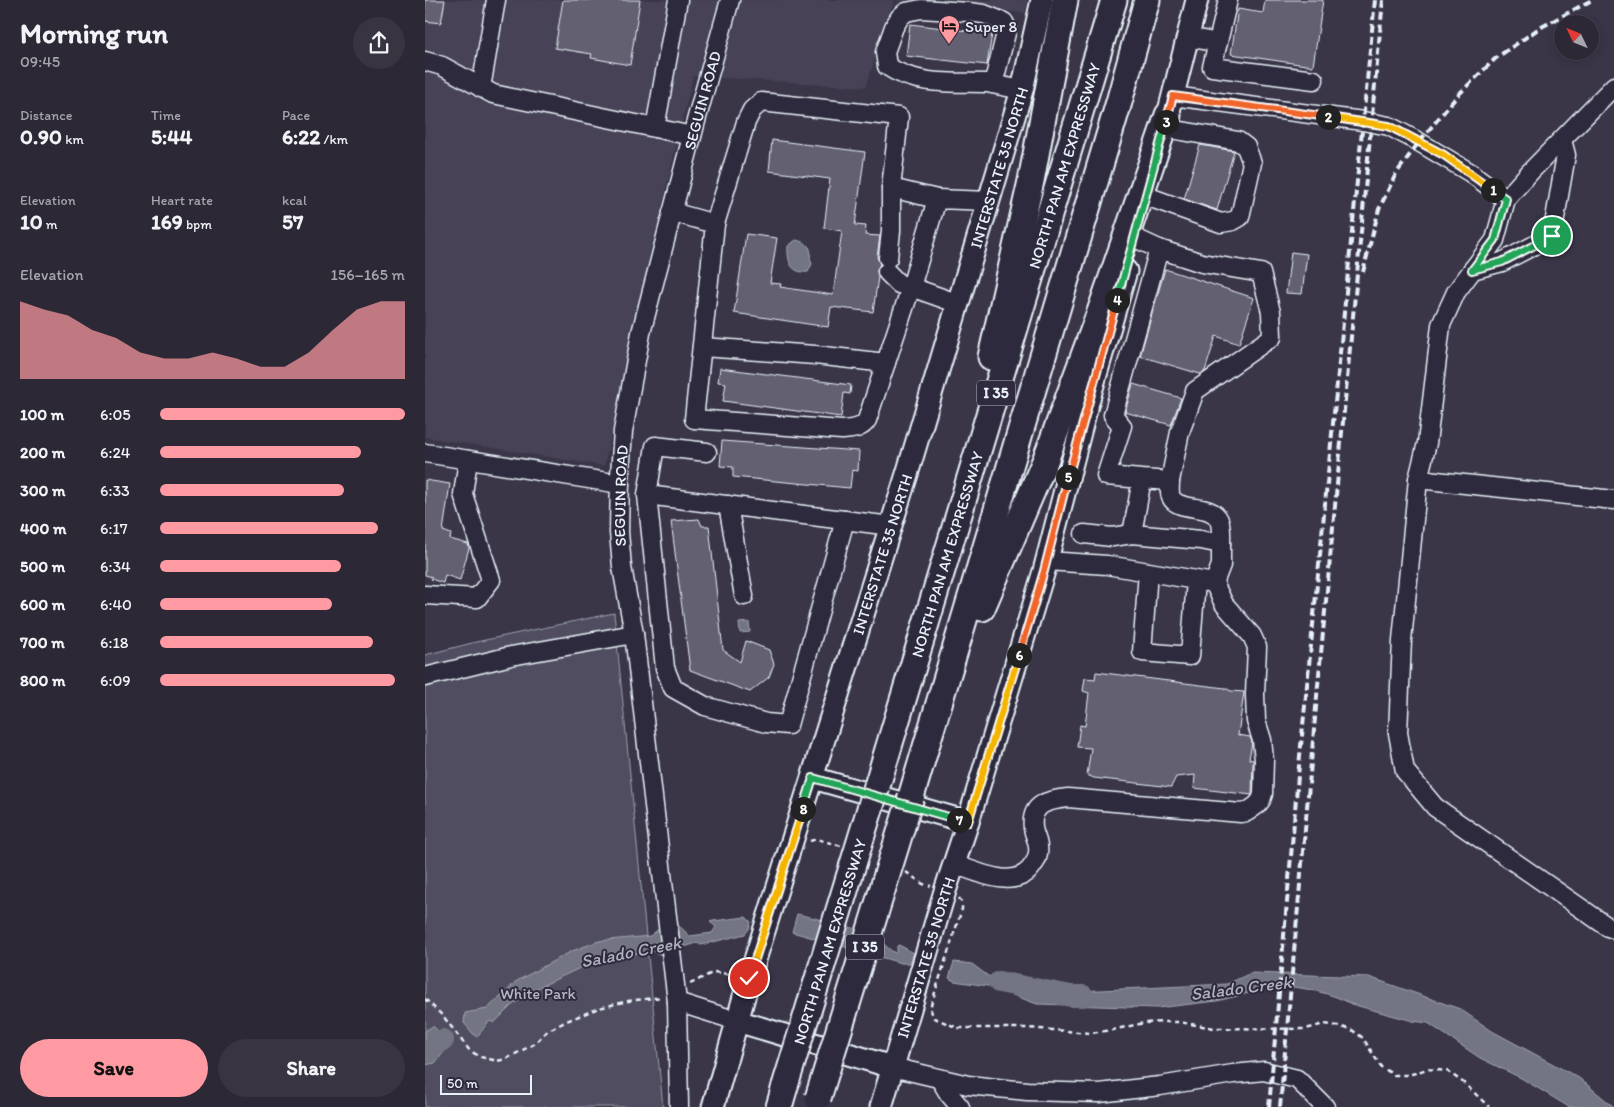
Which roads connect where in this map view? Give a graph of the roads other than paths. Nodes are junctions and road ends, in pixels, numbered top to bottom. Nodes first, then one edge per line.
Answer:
1 (496, 0) edge
2 (677, 0) edge
3 (730, 0) edge
4 (1043, 0) edge
5 (1065, 0) edge
6 (1114, 0) edge
7 (1147, 0) edge
8 (1197, 0) edge
9 (1228, 0) edge
10 (1188, 37) junction
11 (1218, 43) junction
12 (425, 61) edge
13 (1314, 80) dead end
14 (992, 84) junction
15 (1614, 86) edge
16 (481, 88) junction
17 (1022, 90) junction
18 (1169, 113) junction
19 (655, 128) junction
20 (692, 136) junction
21 (1562, 140) junction
22 (891, 188) junction
23 (1146, 196) junction
24 (1506, 199) junction
25 (937, 200) junction
26 (989, 201) junction
27 (672, 212) junction
28 (715, 224) junction
29 (1135, 238) junction
30 (1159, 249) junction
31 (1472, 270) junction
32 (911, 287) junction
33 (959, 304) junction
34 (702, 347) junction
35 (885, 363) junction
36 (1086, 409) junction
37 (1113, 415) junction
38 (980, 446) junction
39 (707, 452) dead end
40 (425, 453) edge
41 (468, 460) junction
42 (1142, 479) junction
43 (1418, 479) junction
44 (1169, 481) junction
45 (620, 484) junction
46 (647, 495) junction
47 (1614, 500) edge
48 (728, 505) junction
49 (845, 520) junction
50 (891, 526) junction
51 (1084, 534) dead end
52 (1132, 534) junction
53 (1221, 544) junction
54 (1047, 561) junction
55 (1148, 572) junction
56 (1196, 580) junction
57 (1214, 584) junction
58 (425, 595) edge
59 (744, 596) dead end
60 (634, 634) junction
61 (425, 677) edge
62 (931, 730) junction
63 (813, 778) junction
64 (968, 822) junction
65 (954, 864) junction
66 (1614, 929) edge
67 (675, 995) junction
68 (737, 1021) junction
69 (892, 1067) junction
70 (940, 1079) junction
71 (782, 1096) edge
72 (817, 1102) edge
73 (679, 1107) edge
74 (713, 1107) edge
75 (881, 1107) edge
76 (961, 1107) edge
77 (1325, 1107) edge

1 - 16 street
2 - 19 street
3 - 20 street, SEGUIN ROAD
4 - 17 main road, INTERSTATE 35 NORTH
5 - 38 highway
6 - 38 highway, NORTH PAN AM EXPRESSWAY / I 35
7 - 62 highway, NORTH PAN AM EXPRESSWAY / I 35
8 - 10 main road, INTERSTATE 35 NORTH
9 - 11 street
10 - 11 street
10 - 18 main road, INTERSTATE 35 NORTH
11 - 13 street
12 - 16 street
14 - 14 street
14 - 17 street
15 - 21 street
16 - 19 street
17 - 26 main road, INTERSTATE 35 NORTH
18 - 23 main road, INTERSTATE 35 NORTH
18 - 23 street
18 - 24 street
18 - 62 highway
19 - 20 street
20 - 27 street, SEGUIN ROAD
21 - 24 street
21 - 31 street
22 - 25 street
22 - 28 street
22 - 32 street
23 - 29 main road, INTERSTATE 35 NORTH
24 - 31 street
25 - 26 street
25 - 32 street
26 - 33 main road, INTERSTATE 35 NORTH
27 - 28 street
27 - 45 street, SEGUIN ROAD
28 - 34 street
29 - 30 street
29 - 36 main road, INTERSTATE 35 NORTH
30 - 37 street
30 - 44 street
31 - 43 street
32 - 33 street
32 - 35 street
33 - 50 main road, INTERSTATE 35 NORTH
34 - 35 street
34 - 35 street
36 - 37 street
36 - 54 main road, INTERSTATE 35 NORTH
37 - 42 street
38 - 71 highway, NORTH PAN AM EXPRESSWAY / I 35, bridge
39 - 46 street
40 - 41 street
41 - 45 street
41 - 58 street
42 - 44 street
42 - 52 street
43 - 47 street
43 - 66 street
44 - 53 street
45 - 60 street, SEGUIN ROAD
46 - 48 street
46 - 49 street
48 - 49 street
48 - 59 street
49 - 50 street
50 - 63 main road, INTERSTATE 35 NORTH
51 - 52 street
52 - 53 street
53 - 57 street
54 - 55 street
54 - 64 main road, INTERSTATE 35 NORTH
55 - 56 street
55 - 56 street
56 - 57 street
57 - 65 street
60 - 61 street
60 - 67 street, SEGUIN ROAD
62 - 72 highway, NORTH PAN AM EXPRESSWAY / I 35, bridge
63 - 64 main road
63 - 68 main road, INTERSTATE 35 NORTH
64 - 65 main road, INTERSTATE 35 NORTH
65 - 69 main road, INTERSTATE 35 NORTH
67 - 68 street
67 - 73 street, SEGUIN ROAD
68 - 69 main road
68 - 74 main road, INTERSTATE 35 NORTH
69 - 70 street
69 - 75 main road, INTERSTATE 35 NORTH
70 - 76 street
70 - 77 street

